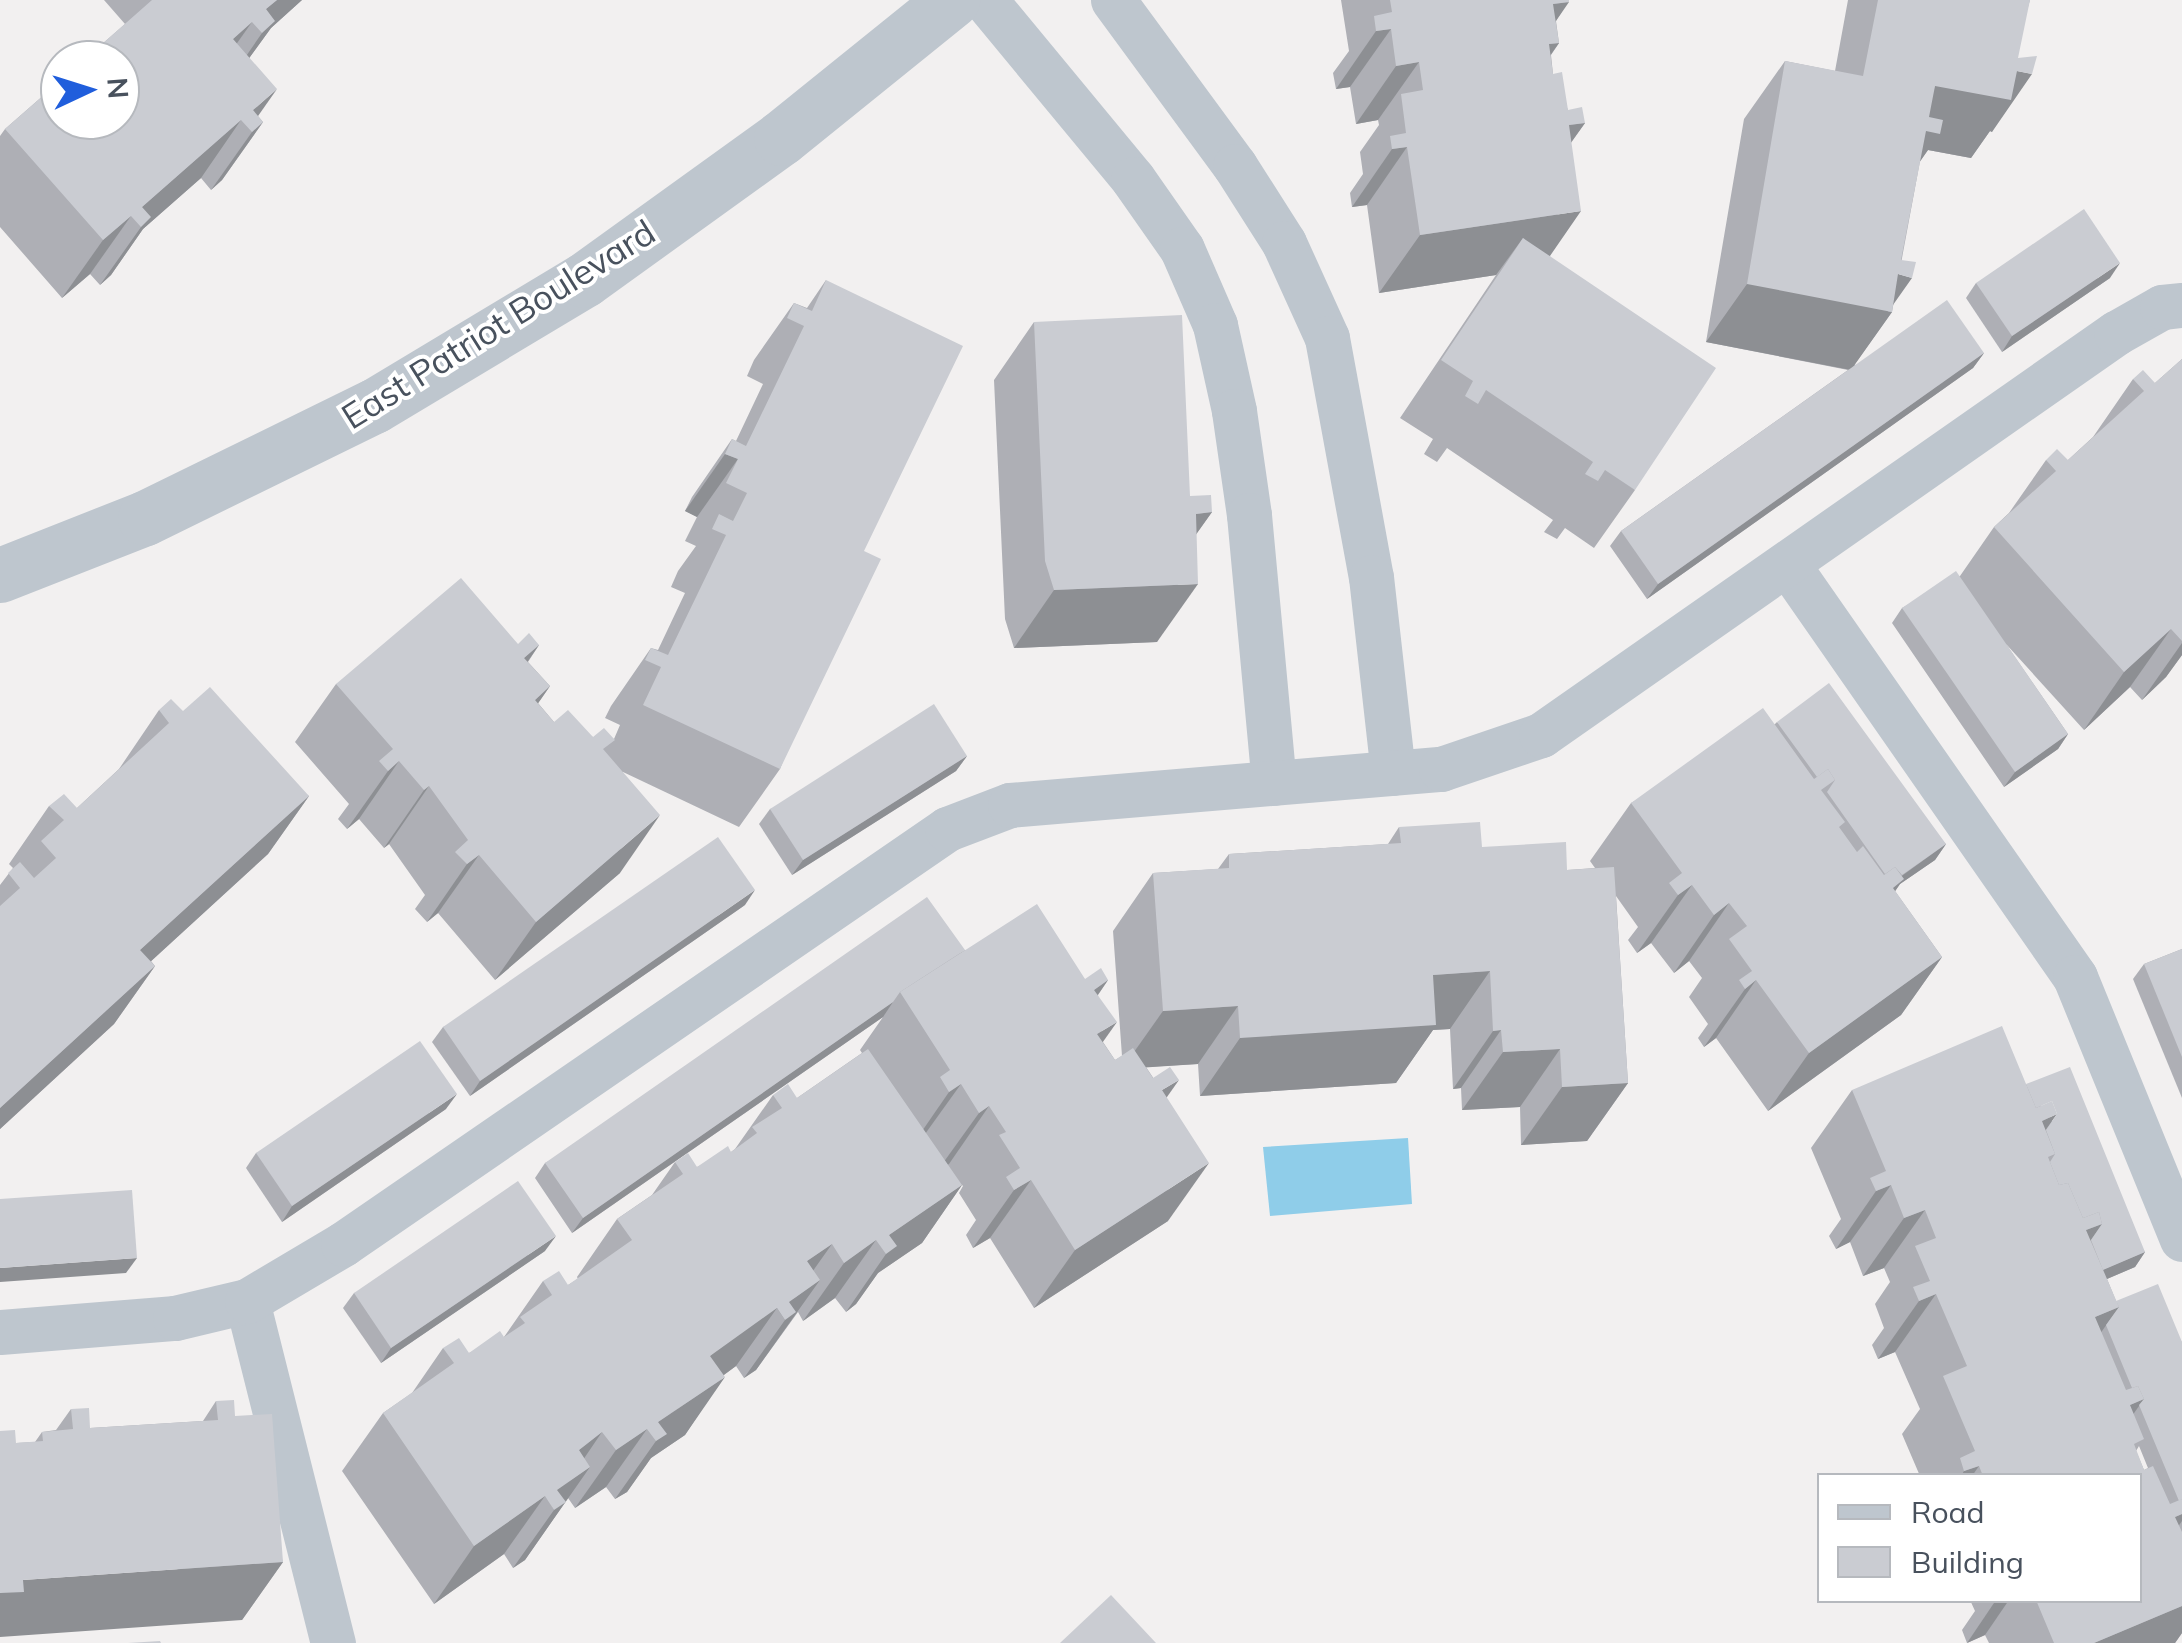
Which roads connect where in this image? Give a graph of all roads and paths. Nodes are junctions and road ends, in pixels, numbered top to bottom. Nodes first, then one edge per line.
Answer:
1 (952, 0) edge
2 (985, 0) edge
3 (1112, 0) edge
4 (2182, 305) edge
5 (1788, 565) junction
6 (0, 575) edge
7 (1393, 773) junction
8 (1274, 782) junction
9 (2182, 1238) edge
10 (247, 1301) junction
11 (0, 1332) edge
12 (333, 1643) edge

1 - 6 street, East Patriot Boulevard
2 - 8 lane
3 - 7 lane
4 - 5 lane
5 - 7 lane
5 - 9 lane
7 - 8 lane
8 - 10 lane
10 - 11 lane
10 - 12 lane

